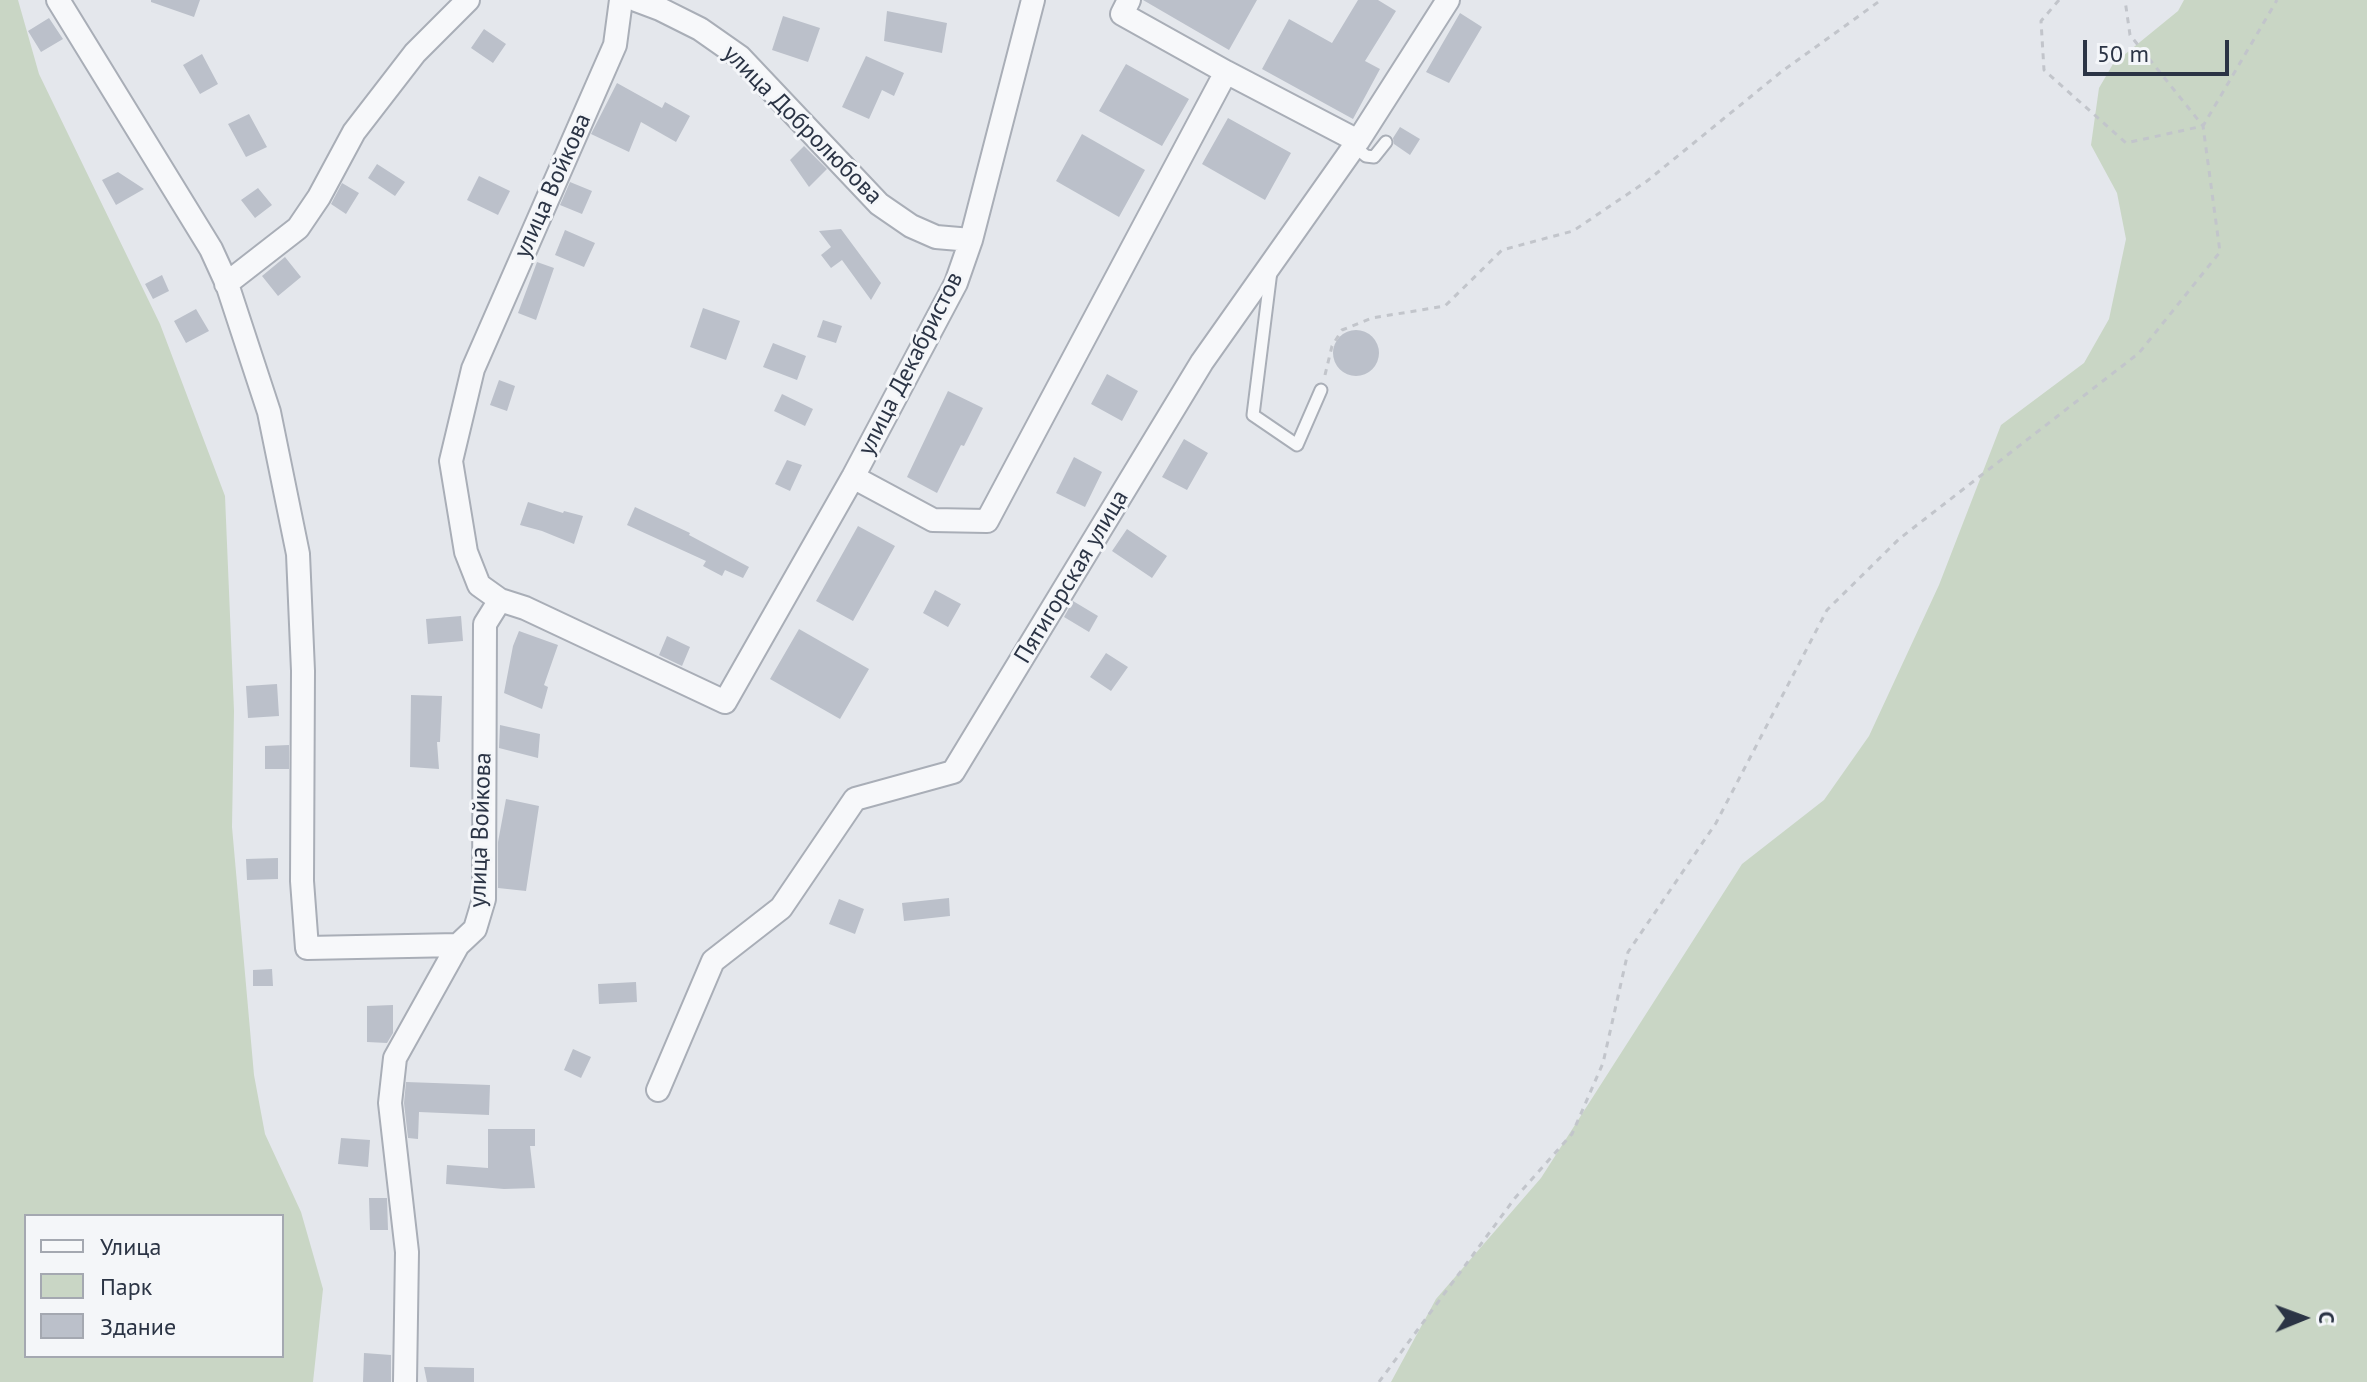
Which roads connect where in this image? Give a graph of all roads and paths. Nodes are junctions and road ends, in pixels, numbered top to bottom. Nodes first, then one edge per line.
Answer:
1 (58, 0) edge
2 (468, 0) edge
3 (621, 0) edge
4 (636, 0) edge
5 (1033, 0) edge
6 (1129, 0) edge
7 (1448, 0) edge
8 (1881, 0) edge
9 (2059, 0) edge
10 (2125, 0) edge
11 (2277, 0) edge
12 (1226, 72) junction
13 (2203, 126) junction
14 (1386, 142) dead end
15 (1356, 144) junction
16 (971, 240) junction
17 (1272, 263) junction
18 (226, 284) junction
19 (1321, 390) joint
20 (853, 477) junction
21 (500, 600) junction
22 (458, 945) junction
23 (658, 1090) dead end
24 (405, 1382) edge
25 (1379, 1382) edge

1 - 18 street
2 - 18 street
3 - 21 street, улица Войкова
4 - 16 street, улица Добролюбова
5 - 16 street, улица Декабристов
6 - 12 street
7 - 15 street, Пятигорская улица
8 - 19 path
9 - 13 path
10 - 13 path
11 - 13 path
12 - 15 street
12 - 20 street
13 - 25 path
14 - 15 lane
15 - 17 street, Пятигорская улица
16 - 20 street, улица Декабристов
17 - 19 lane
17 - 23 street, Пятигорская улица
18 - 22 street
20 - 21 street, улица Декабристов
21 - 22 street, улица Войкова
22 - 24 street, улица Войкова

